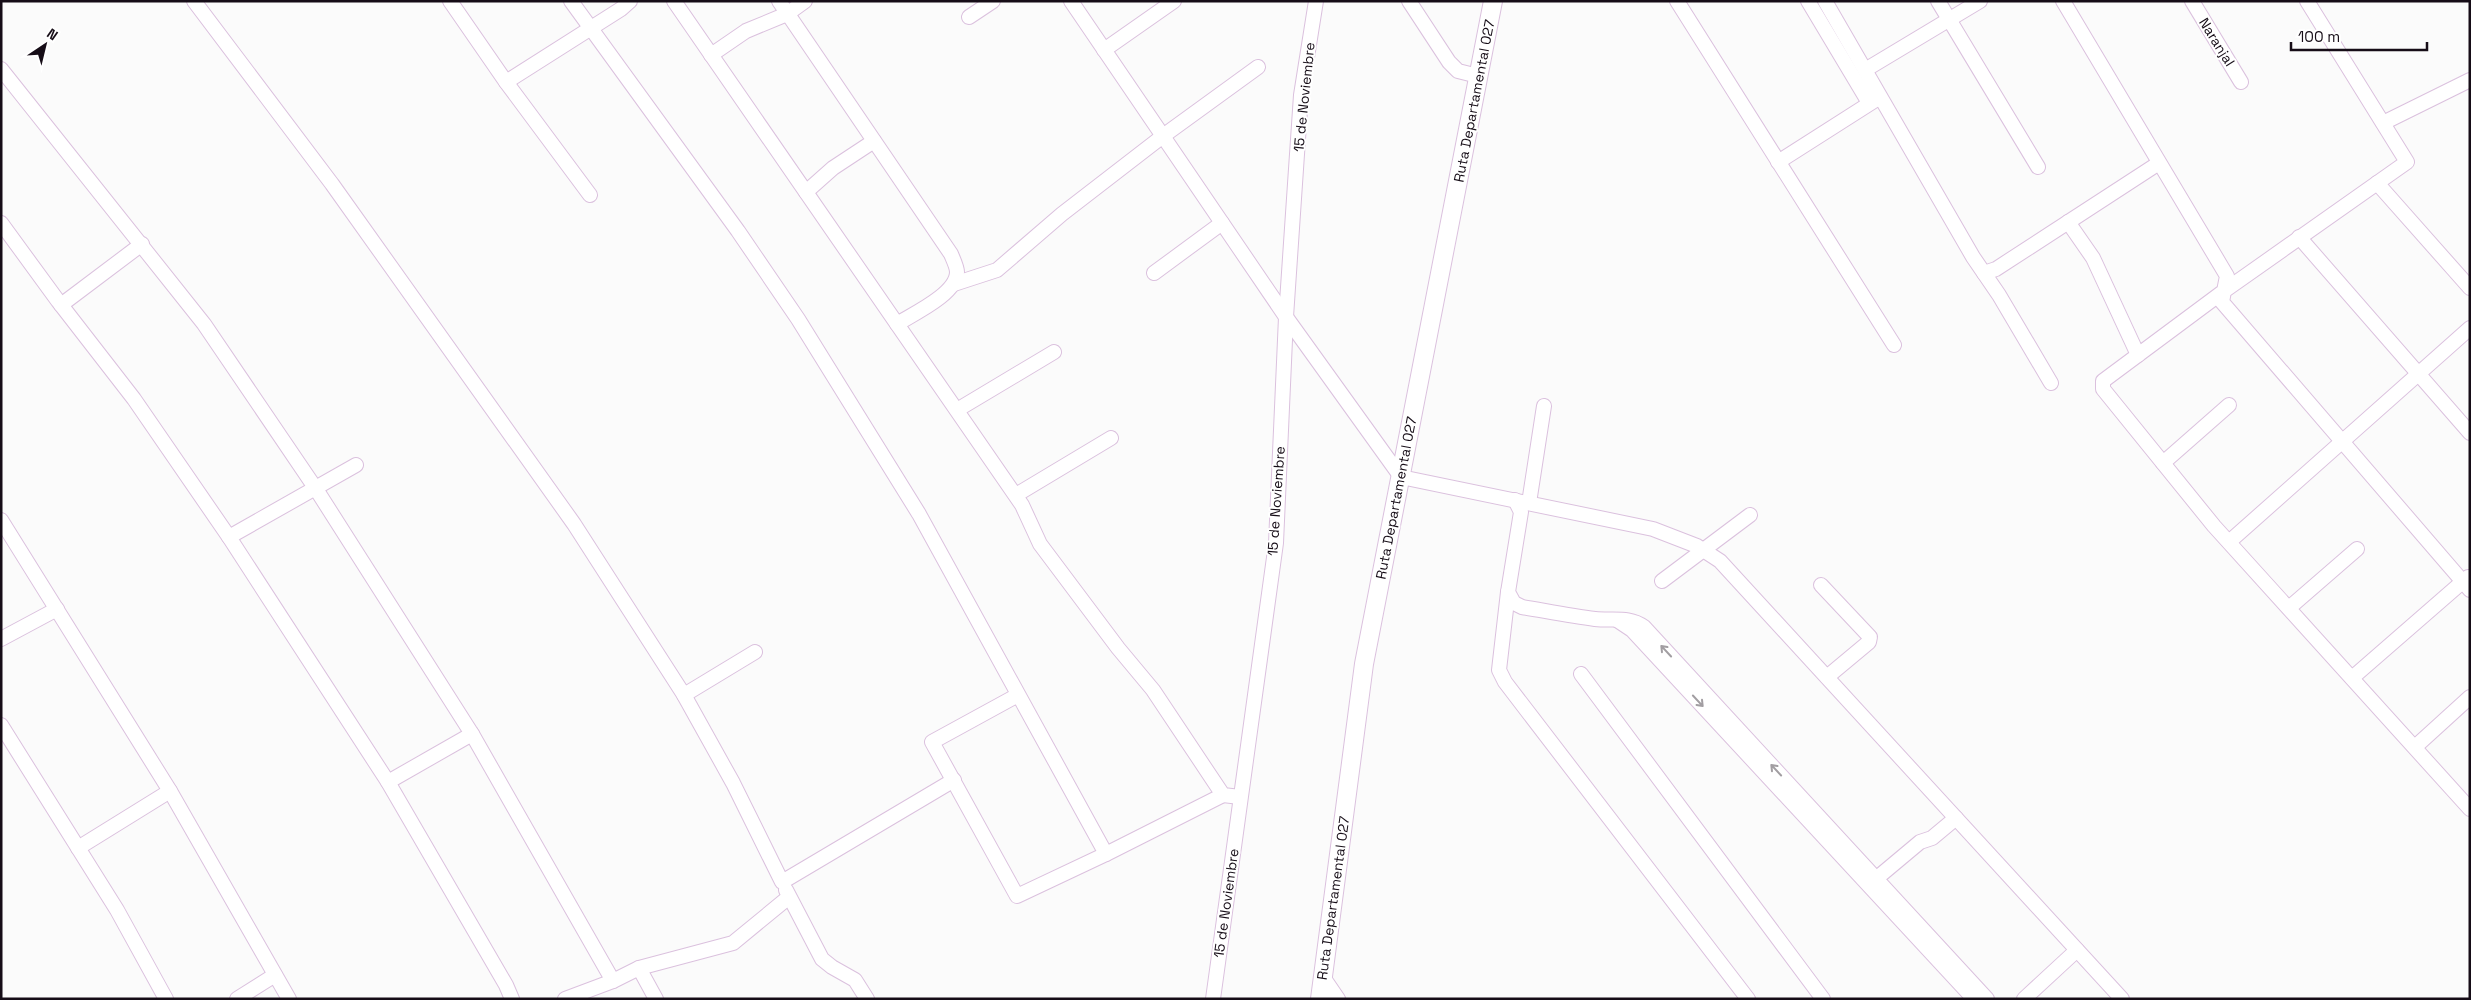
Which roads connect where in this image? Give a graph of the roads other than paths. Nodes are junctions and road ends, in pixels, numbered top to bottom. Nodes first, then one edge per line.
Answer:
1 (194, 1) edge
2 (450, 1) edge
3 (571, 1) edge
4 (630, 1) edge
5 (674, 1) edge
6 (779, 1) edge
7 (805, 1) edge
8 (993, 1) edge
9 (1071, 1) edge
10 (1174, 1) edge
11 (1316, 1) edge
12 (1409, 1) edge
13 (1493, 1) edge
14 (1677, 1) edge
15 (1808, 1) edge
16 (1825, 1) edge
17 (1938, 1) edge
18 (1980, 1) edge
19 (2063, 1) edge
20 (2192, 1) edge
21 (2306, 1) edge
22 (787, 14) junction
23 (969, 17) dead end
24 (1948, 19) junction
25 (591, 27) junction
26 (1104, 50) junction
27 (711, 55) junction
28 (1258, 66) dead end
29 (1, 69) edge
30 (1864, 70) junction
31 (1478, 76) junction
32 (2470, 80) edge
33 (506, 82) junction
34 (2241, 82) dead end
35 (1875, 100) junction
36 (2383, 123) junction
37 (1162, 136) junction
38 (874, 141) junction
39 (1778, 162) junction
40 (2159, 163) junction
41 (2038, 167) dead end
42 (2377, 183) junction
43 (806, 192) junction
44 (590, 194) dead end
45 (1, 222) edge
46 (2068, 222) junction
47 (1222, 223) junction
48 (2299, 237) junction
49 (142, 244) junction
50 (1154, 274) dead end
51 (1984, 274) junction
52 (954, 284) junction
53 (2470, 288) edge
54 (2224, 290) junction
55 (61, 305) junction
56 (1286, 317) junction
57 (897, 324) junction
58 (2470, 328) edge
59 (1894, 345) dead end
60 (1054, 352) dead end
61 (2138, 355) junction
62 (2418, 373) junction
63 (2051, 383) dead end
64 (2229, 405) dead end
65 (1544, 406) dead end
66 (957, 410) junction
67 (2470, 433) edge
68 (1111, 438) dead end
69 (2341, 442) junction
70 (2163, 463) junction
71 (356, 465) dead end
72 (1400, 477) junction
73 (316, 489) junction
74 (1016, 496) junction
75 (1515, 500) junction
76 (1529, 503) junction
77 (1750, 515) dead end
78 (1, 520) edge
79 (229, 537) junction
80 (2229, 542) junction
81 (2357, 548) dead end
82 (1705, 551) junction
83 (1662, 581) dead end
84 (2467, 582) edge
85 (1821, 585) dead end
86 (1508, 592) junction
87 (2289, 608) junction
88 (56, 609) junction
89 (1, 639) edge
90 (755, 652) dead end
91 (1581, 674) dead end
92 (1827, 678) junction
93 (2352, 678) junction
94 (684, 695) junction
95 (1018, 695) junction
96 (2470, 697) edge
97 (1, 725) edge
98 (472, 734) junction
99 (2415, 747) junction
100 (954, 780) junction
101 (388, 782) junction
102 (170, 791) junction
103 (1223, 795) junction
104 (1240, 797) junction
105 (2470, 809) edge
106 (1956, 818) junction
107 (78, 848) junction
108 (1106, 854) junction
109 (782, 882) junction
110 (1872, 882) junction
111 (789, 897) junction
112 (2077, 950) junction
113 (638, 968) junction
114 (275, 975) junction
115 (1323, 977) junction
116 (613, 981) junction
117 (166, 999) edge
118 (237, 999) edge
119 (289, 999) edge
120 (512, 999) edge
121 (565, 999) edge
122 (656, 999) edge
123 (867, 999) edge
124 (1213, 999) edge
125 (1320, 999) edge
126 (1338, 999) edge
127 (1748, 999) edge
128 (1823, 999) edge
129 (1974, 999) edge
130 (1988, 999) edge
131 (2024, 999) edge
132 (2122, 999) edge

1 - 94 street
2 - 33 street
3 - 25 street
4 - 25 street
5 - 27 street
6 - 22 street
7 - 22 street
8 - 23 street
9 - 26 street
10 - 26 street
11 - 56 street, 15 de Noviembre
12 - 31 street
13 - 31 main road, Ruta Departamental 027
14 - 39 street
15 - 35 street
16 - 30 street
17 - 24 street
18 - 24 street
19 - 40 street
20 - 34 street, Naranjal
21 - 36 street
22 - 27 street
22 - 38 street
24 - 30 street
24 - 41 street
25 - 33 street
25 - 95 street
26 - 37 street
27 - 43 street
28 - 37 street
29 - 49 street
30 - 35 street
31 - 72 main road, Ruta Departamental 027
32 - 36 street
33 - 44 street
35 - 39 street
35 - 51 street
36 - 42 street
37 - 47 street
37 - 52 street
38 - 43 street
38 - 52 street
39 - 59 street
40 - 46 street
40 - 54 street
42 - 48 street
42 - 53 street
43 - 57 street
45 - 55 street
46 - 51 street
46 - 61 street
47 - 50 street
47 - 56 street
48 - 54 street
48 - 62 street
49 - 55 street
49 - 73 street
51 - 63 street
52 - 57 street
54 - 61 street
54 - 69 street
55 - 79 street
56 - 72 street
56 - 104 street, 15 de Noviembre
57 - 66 street
58 - 62 street
60 - 66 street
61 - 70 street
62 - 67 street
62 - 69 street
64 - 70 street
65 - 76 street
66 - 74 street
68 - 74 street
69 - 80 street
69 - 84 street
70 - 80 street
71 - 73 street
72 - 75 street
72 - 115 main road, Ruta Departamental 027
73 - 79 street
73 - 98 street
74 - 103 street
75 - 76 street
75 - 86 street
76 - 82 street
77 - 82 street
78 - 88 street
79 - 101 street
80 - 87 street
81 - 87 street
82 - 83 street
82 - 92 street
84 - 93 street
85 - 92 street
86 - 110 street
86 - 127 street
87 - 93 street
88 - 89 street
88 - 102 street
90 - 94 street
91 - 128 street
92 - 106 street
93 - 99 street
94 - 109 street
95 - 100 street
95 - 108 street
96 - 99 street
97 - 107 street
98 - 101 street
98 - 116 street
99 - 105 street
100 - 108 street
100 - 109 street
101 - 120 street
102 - 107 street
102 - 114 street
103 - 104 street
103 - 108 street
104 - 124 street, 15 de Noviembre
106 - 110 street
106 - 112 street
107 - 117 street
109 - 111 street
110 - 129 street
110 - 130 street
111 - 113 street
111 - 123 street
112 - 131 street
112 - 132 street
113 - 116 street
113 - 122 street
114 - 118 street
114 - 119 street
115 - 125 main road, Ruta Departamental 027
115 - 126 street
116 - 121 street

